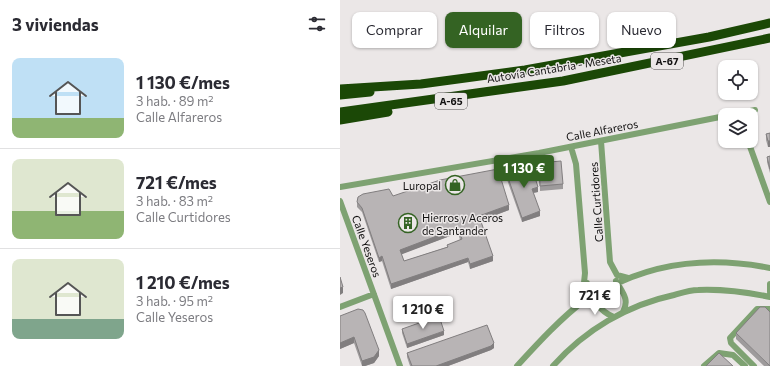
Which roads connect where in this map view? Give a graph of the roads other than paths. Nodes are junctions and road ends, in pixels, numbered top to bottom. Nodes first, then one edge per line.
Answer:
1 (770, 23) edge
2 (770, 38) edge
3 (563, 81) junction
4 (421, 84) junction
5 (340, 89) edge
6 (340, 95) edge
7 (340, 112) edge
8 (718, 117) edge
9 (340, 120) edge
10 (601, 141) junction
11 (571, 147) junction
12 (751, 148) edge
13 (340, 187) edge
14 (340, 201) edge
15 (770, 202) edge
16 (610, 262) junction
17 (770, 268) edge
18 (585, 273) junction
19 (628, 278) junction
20 (617, 283) junction
21 (770, 284) edge
22 (770, 292) edge
23 (374, 294) junction
24 (592, 296) junction
25 (770, 297) edge
26 (582, 302) junction
27 (340, 308) edge
28 (770, 309) edge
29 (623, 312) junction
30 (614, 317) junction
31 (400, 366) edge
32 (516, 366) edge
33 (553, 366) edge
34 (704, 366) edge
35 (745, 366) edge
36 (754, 366) edge

1 - 4 highway, Autovía Cantabria - Meseta / A-67
2 - 3 highway, Autovía Cantabria - Meseta / A-67
3 - 7 highway, Autovía Cantabria - Meseta / A-67
3 - 9 highway, A-65
4 - 5 highway, Autovía Cantabria - Meseta / A-67
4 - 6 highway
8 - 10 street, Calle Alfareros
10 - 11 street, Calle Alfareros
10 - 16 street, Calle Curtidores
11 - 13 street, Calle Alfareros
11 - 18 street, Calle Curtidores
12 - 15 street
14 - 23 street, Calle Yeseros
16 - 19 street
16 - 20 street, Calle Curtidores
17 - 19 street
18 - 24 street, Calle Curtidores
18 - 26 street, Calle Curtidores
19 - 20 street
20 - 24 street
20 - 29 street, Calle Curtidores
21 - 22 street
23 - 27 street
23 - 31 street, Calle Yeseros
24 - 26 street
24 - 30 street, Calle Curtidores
25 - 29 street
26 - 32 street
28 - 36 street
29 - 30 street
30 - 33 street
34 - 35 street

